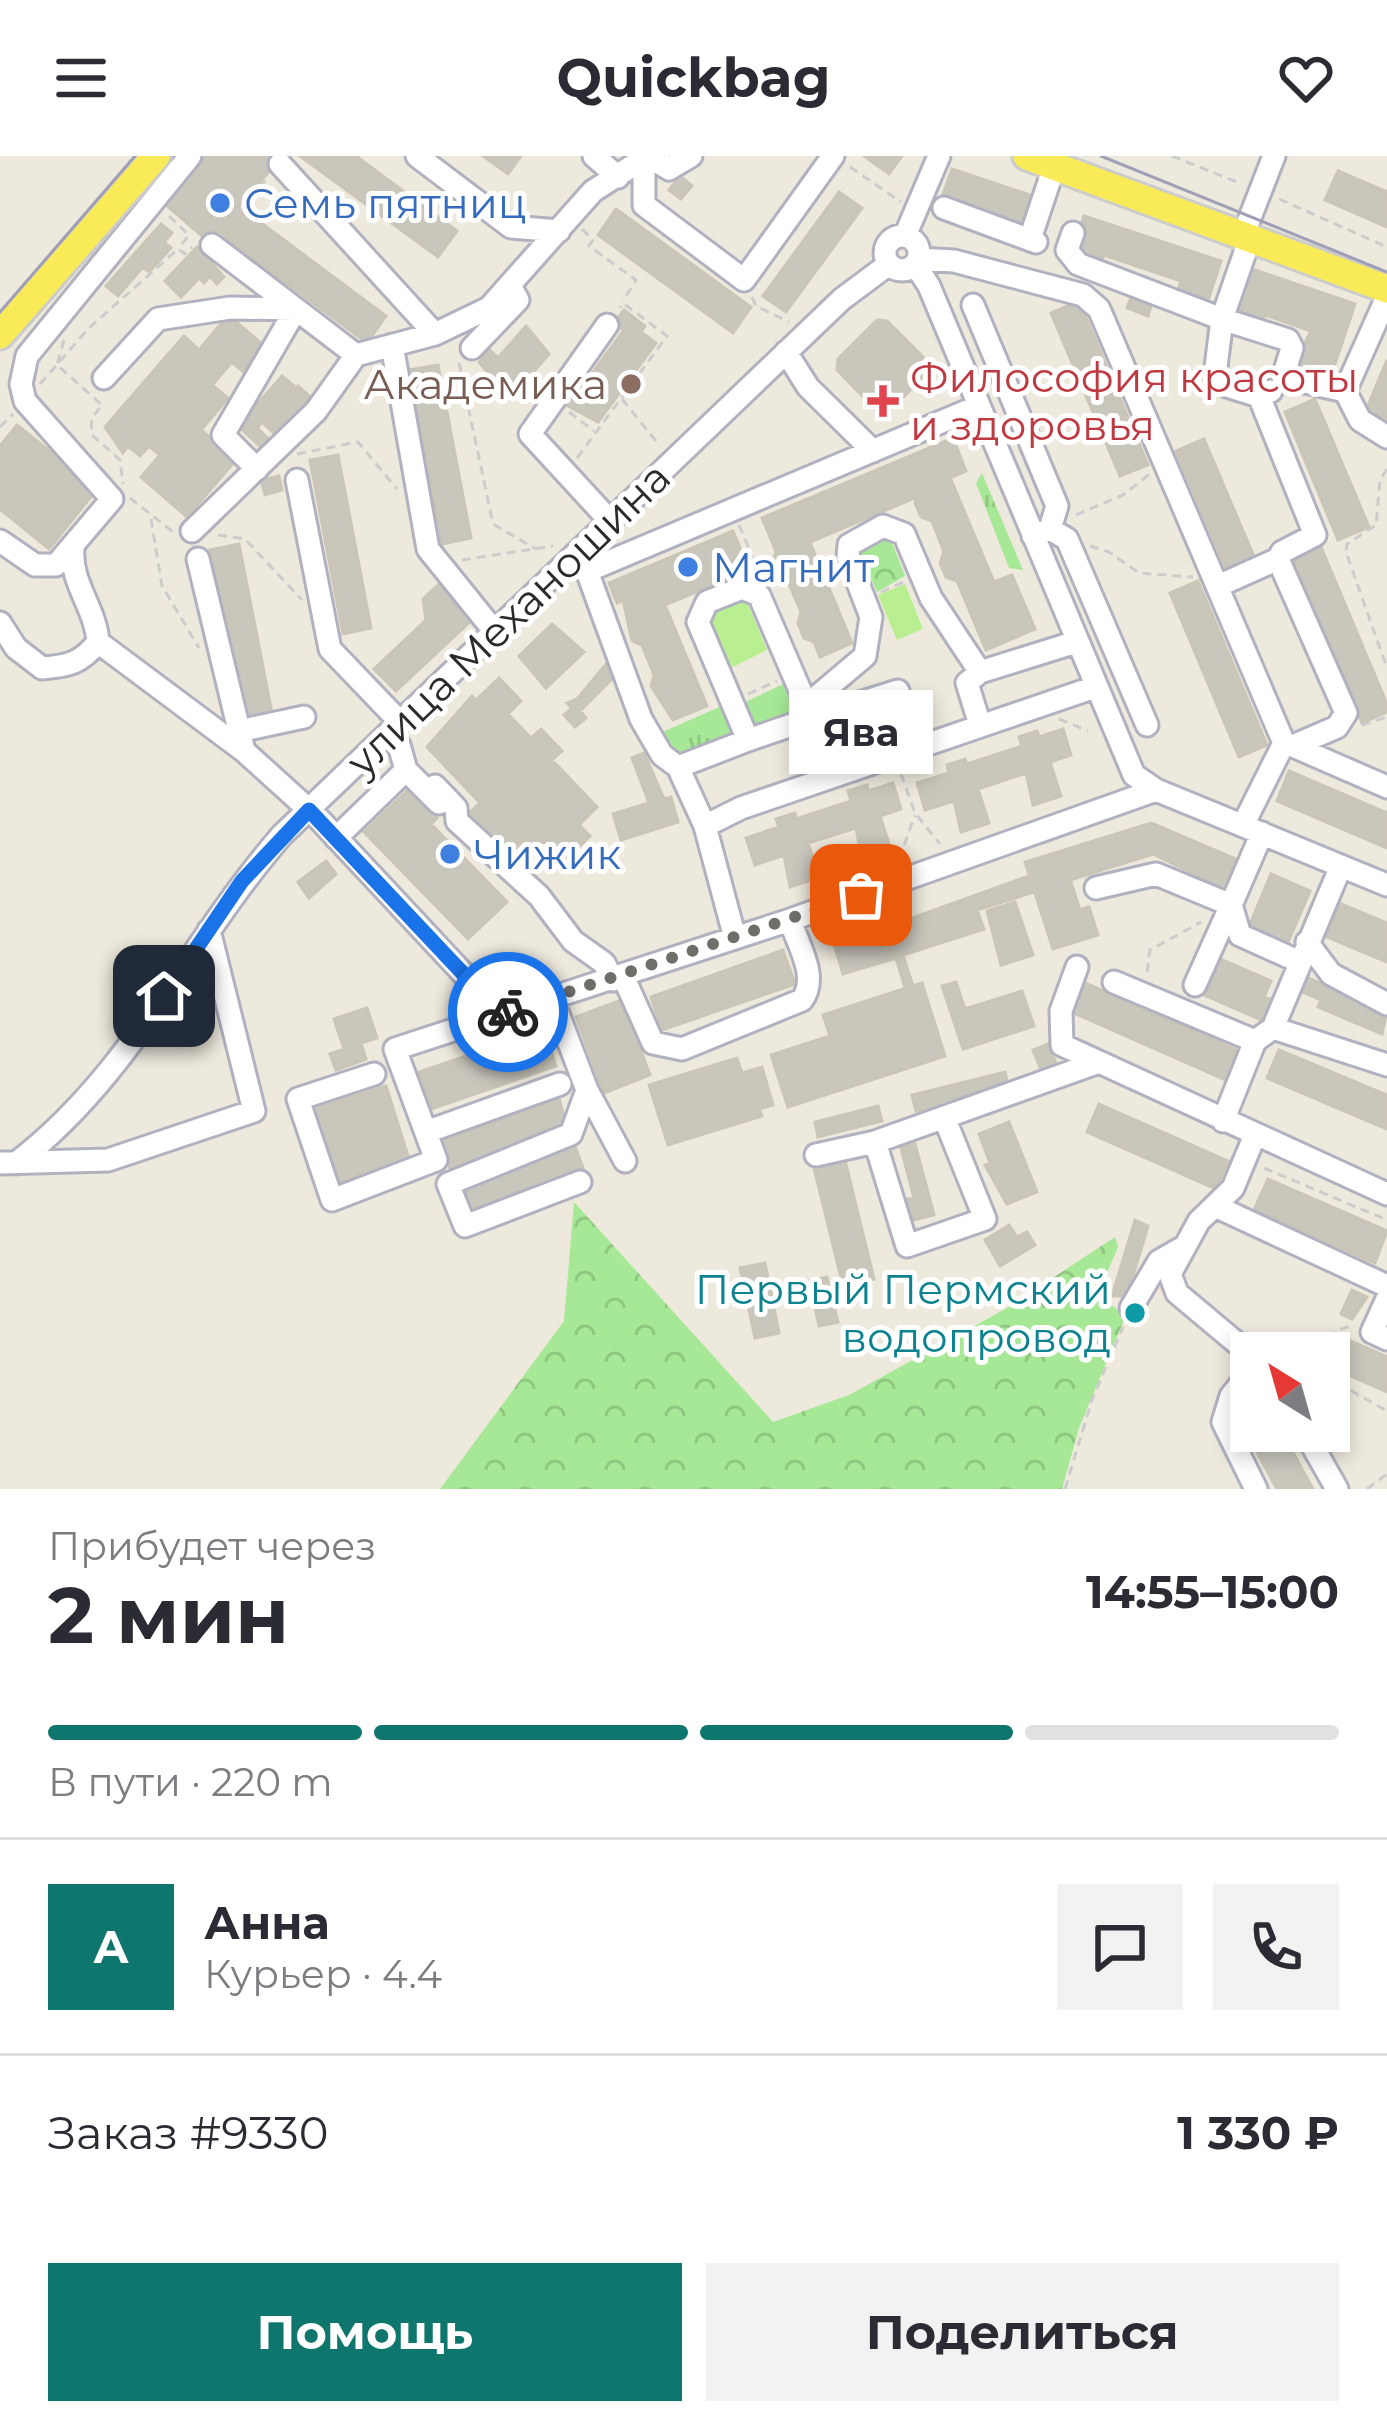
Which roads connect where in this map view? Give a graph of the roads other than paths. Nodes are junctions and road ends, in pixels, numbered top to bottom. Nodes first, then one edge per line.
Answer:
1 (156, 156) edge
2 (190, 156) edge
3 (418, 156) edge
4 (594, 156) edge
5 (691, 156) edge
6 (833, 156) edge
7 (939, 156) edge
8 (1274, 156) edge
9 (644, 161) junction
10 (1041, 161) edge
11 (280, 164) road end
12 (618, 178) junction
13 (944, 208) dead end
14 (564, 224) junction
15 (1073, 233) dead end
16 (1248, 234) junction
17 (905, 236) junction
18 (203, 237) road end
19 (917, 262) junction
20 (889, 264) junction
21 (510, 286) junction
22 (1387, 293) edge
23 (973, 305) dead end
24 (296, 309) junction
25 (1222, 319) junction
26 (607, 325) road end
27 (443, 330) junction
28 (0, 335) edge
29 (392, 345) junction
30 (472, 348) dead end
31 (786, 352) junction
32 (356, 355) junction
33 (1283, 377) junction
34 (104, 378) dead end
35 (1345, 391) junction
36 (1258, 396) junction
37 (980, 406) junction
38 (1387, 437) edge
39 (873, 452) junction
40 (262, 465) junction
41 (297, 480) dead end
42 (611, 522) junction
43 (191, 531) road end
44 (1052, 532) junction
45 (0, 541) edge
46 (73, 550) junction
47 (572, 558) junction
48 (199, 559) dead end
49 (1278, 560) junction
50 (1217, 584) junction
51 (0, 623) edge
52 (495, 632) junction
53 (98, 642) junction
54 (1076, 642) junction
55 (980, 672) junction
56 (1095, 687) junction
57 (809, 712) junction
58 (304, 717) dead end
59 (980, 725) junction
60 (1147, 725) dead end
61 (394, 728) junction
62 (748, 740) junction
63 (242, 741) junction
64 (1289, 744) junction
65 (905, 753) junction
66 (678, 767) junction
67 (406, 770) junction
68 (436, 786) dead end
69 (1387, 787) edge
70 (1156, 790) junction
71 (309, 810) junction
72 (705, 826) junction
73 (1253, 830) junction
74 (336, 838) junction
75 (1341, 866) junction
76 (1387, 885) edge
77 (512, 888) dead end
78 (1096, 888) dead end
79 (1231, 905) junction
80 (790, 920) junction
81 (209, 931) junction
82 (735, 938) junction
83 (1304, 952) junction
84 (1077, 967) dead end
85 (618, 978) junction
86 (1114, 982) dead end
87 (1195, 985) dead end
88 (552, 998) junction
89 (1387, 1004) edge
90 (501, 1014) junction
91 (1264, 1034) junction
92 (1096, 1063) junction
93 (1387, 1065) edge
94 (374, 1074) dead end
95 (560, 1084) dead end
96 (587, 1090) junction
97 (944, 1117) junction
98 (1223, 1121) junction
99 (426, 1132) junction
100 (1255, 1135) junction
101 (875, 1142) junction
102 (816, 1154) dead end
103 (626, 1161) dead end
104 (8, 1163) edge
105 (580, 1182) dead end
106 (1387, 1194) edge
107 (1215, 1206) junction
108 (1180, 1248) junction
109 (1387, 1286) edge
110 (1387, 1299) edge
111 (1131, 1308) road end
112 (1379, 1336) edge
113 (1230, 1337) edge
114 (1230, 1399) edge
115 (1230, 1436) edge
116 (1238, 1452) edge
117 (1316, 1452) edge
118 (1256, 1489) edge
119 (1337, 1489) edge

1 - 28 main road
2 - 46 street
3 - 14 street
4 - 12 street
5 - 9 street
6 - 9 street
7 - 17 street, улица Механошина
8 - 16 street
9 - 12 street
10 - 13 street
10 - 16 main road
11 - 27 street
12 - 14 street
14 - 21 street
15 - 25 street
16 - 22 main road
16 - 25 street
17 - 19 street
17 - 20 street, улица Механошина
18 - 24 street
19 - 20 street
19 - 37 street
19 - 50 street
20 - 31 street, улица Механошина
21 - 27 street
21 - 30 street
22 - 35 street
23 - 44 street
24 - 32 street
24 - 34 street
24 - 40 street
25 - 33 street
25 - 36 street
26 - 42 street
27 - 29 street
29 - 32 street
29 - 52 street
31 - 39 street
31 - 42 street, улица Механошина
32 - 40 street
33 - 35 street
33 - 36 street
35 - 38 street
36 - 49 street
37 - 39 street
37 - 44 street
39 - 47 street
40 - 43 street
41 - 61 street
42 - 47 street, улица Механошина
44 - 54 street
44 - 60 street
45 - 46 street
46 - 53 street
47 - 52 street, улица Механошина
47 - 66 street
48 - 63 street
49 - 50 street
49 - 64 street
50 - 64 street
51 - 53 street
52 - 61 street, улица Механошина
53 - 63 street
54 - 55 street
54 - 56 street
55 - 57 street
55 - 59 street
56 - 59 street
56 - 70 street
57 - 62 street
57 - 62 street
57 - 65 street
58 - 63 street
59 - 65 street
61 - 67 street
61 - 71 street, улица Механошина
62 - 66 street
63 - 71 street
64 - 69 street
64 - 73 street
65 - 72 street
66 - 72 street
67 - 74 street
67 - 77 street
68 - 85 street
70 - 73 street
70 - 80 street
71 - 74 street
71 - 81 street, улица Механошина
72 - 82 street
73 - 75 street
73 - 79 street
74 - 90 street
75 - 76 street
75 - 83 street
78 - 79 street
79 - 83 street
79 - 87 street
80 - 82 street
80 - 85 street
81 - 104 street, улица Механошина
81 - 104 street
82 - 85 street
83 - 89 street
83 - 91 street
84 - 92 street
85 - 88 street
86 - 91 street
88 - 90 street
88 - 96 street
90 - 99 street
91 - 93 street
91 - 98 street
92 - 97 street
92 - 98 street
94 - 99 street
95 - 99 street
96 - 103 street
96 - 105 street
97 - 101 street
97 - 101 street
98 - 100 street
100 - 106 street
100 - 107 street
101 - 102 street
107 - 108 street
107 - 109 street
108 - 111 street
108 - 113 street
110 - 112 street
114 - 115 street
116 - 118 street
117 - 119 street

